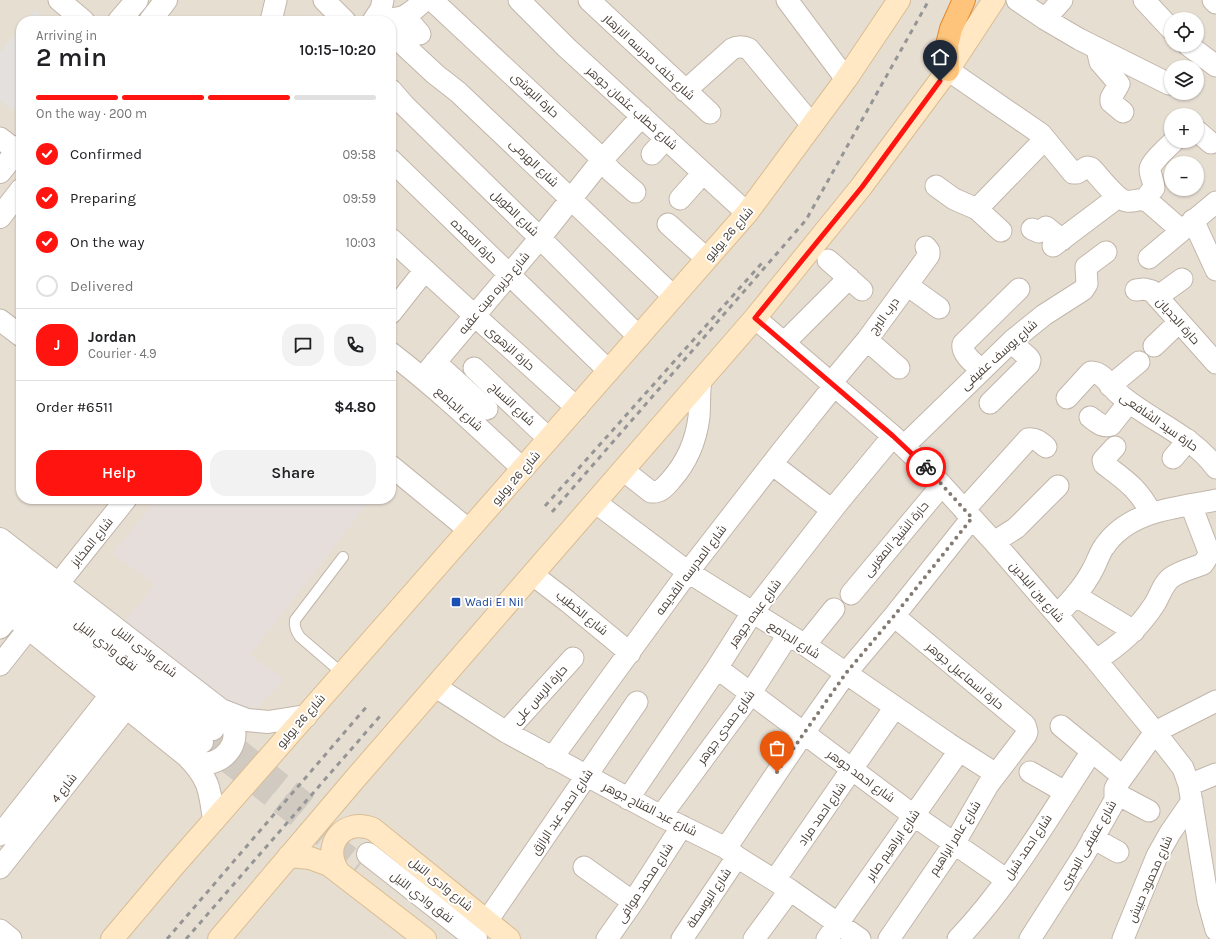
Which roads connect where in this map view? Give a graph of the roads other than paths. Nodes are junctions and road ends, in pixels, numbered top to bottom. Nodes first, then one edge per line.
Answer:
1 (59, 0) edge
2 (137, 0) edge
3 (166, 0) edge
4 (276, 0) edge
5 (324, 0) edge
6 (425, 0) edge
7 (432, 0) edge
8 (589, 0) edge
9 (787, 0) edge
10 (899, 0) edge
11 (964, 0) edge
12 (994, 0) edge
13 (1018, 0) edge
14 (1062, 0) edge
15 (1144, 0) edge
16 (1213, 0) edge
17 (523, 1) edge
18 (1216, 3) edge
19 (78, 16) edge
20 (124, 16) edge
21 (154, 16) edge
22 (272, 16) edge
23 (340, 16) edge
24 (405, 16) junction
25 (396, 18) edge
26 (1045, 19) junction
27 (1164, 21) edge
28 (420, 34) dead end
29 (396, 38) edge
30 (1097, 49) junction
31 (1197, 52) edge
32 (1216, 66) edge
33 (948, 70) junction
34 (846, 79) junction
35 (1164, 82) edge
36 (685, 91) junction
37 (396, 96) edge
38 (1124, 112) dead end
39 (710, 113) dead end
40 (642, 116) junction
41 (812, 125) junction
42 (0, 138) edge
43 (666, 138) junction
44 (1045, 139) junction
45 (16, 146) edge
46 (1167, 148) edge
47 (16, 152) edge
48 (652, 154) dead end
49 (602, 160) junction
50 (396, 165) edge
51 (0, 172) edge
52 (703, 173) junction
53 (936, 186) dead end
54 (635, 192) dead end
55 (16, 196) edge
56 (1118, 197) junction
57 (680, 198) dead end
58 (571, 199) junction
59 (1144, 200) junction
60 (1216, 202) edge
61 (977, 209) junction
62 (748, 213) junction
63 (0, 217) edge
64 (668, 224) dead end
65 (1187, 225) junction
66 (1032, 229) dead end
67 (1001, 231) dead end
68 (540, 238) junction
69 (396, 244) edge
70 (926, 247) dead end
71 (1106, 252) dead end
72 (1148, 258) dead end
73 (707, 259) junction
74 (828, 260) dead end
75 (425, 270) junction
76 (1216, 270) edge
77 (509, 275) junction
78 (1182, 279) dead end
79 (907, 285) junction
80 (1019, 289) dead end
81 (1136, 290) dead end
82 (674, 297) junction
83 (1157, 297) junction
84 (396, 307) edge
85 (939, 308) dead end
86 (475, 316) junction
87 (990, 317) junction
88 (755, 318) junction
89 (0, 320) edge
90 (1179, 322) junction
91 (16, 332) edge
92 (639, 337) junction
93 (867, 340) junction
94 (1012, 341) junction
95 (784, 343) junction
96 (1154, 346) dead end
97 (396, 355) edge
98 (1139, 362) dead end
99 (1216, 363) edge
100 (474, 368) dead end
101 (900, 368) dead end
102 (429, 370) junction
103 (981, 370) junction
104 (609, 371) junction
105 (701, 380) junction
106 (833, 384) junction
107 (1110, 386) junction
108 (1067, 398) dead end
109 (1129, 402) junction
110 (990, 403) dead end
111 (577, 408) junction
112 (488, 409) dead end
113 (1090, 417) dead end
114 (549, 439) junction
115 (1188, 440) junction
116 (899, 441) junction
117 (1046, 447) dead end
118 (1114, 447) dead end
119 (1173, 458) dead end
120 (772, 464) junction
121 (1216, 468) edge
122 (523, 469) junction
123 (396, 470) edge
124 (623, 470) junction
125 (942, 485) junction
126 (1058, 486) dead end
127 (1216, 500) edge
128 (595, 502) junction
129 (122, 504) edge
130 (1191, 505) junction
131 (832, 510) junction
132 (1151, 513) junction
133 (968, 514) junction
134 (469, 530) junction
135 (0, 539) edge
136 (994, 542) junction
137 (343, 557) dead end
138 (0, 561) edge
139 (688, 572) junction
140 (533, 575) junction
141 (0, 582) edge
142 (58, 584) junction
143 (852, 594) dead end
144 (1076, 596) junction
145 (834, 609) dead end
146 (752, 613) junction
147 (1057, 615) junction
148 (4, 616) edge
149 (894, 616) junction
150 (29, 628) junction
151 (1134, 631) junction
152 (796, 640) junction
153 (630, 653) junction
154 (573, 658) dead end
155 (1096, 660) junction
156 (0, 665) edge
157 (716, 668) junction
158 (846, 673) junction
159 (343, 674) junction
160 (436, 687) junction
161 (750, 694) junction
162 (119, 700) junction
163 (1216, 701) edge
164 (637, 702) dead end
165 (895, 707) junction
166 (306, 716) junction
167 (1061, 726) dead end
168 (506, 732) junction
169 (1155, 732) junction
170 (206, 734) junction
171 (803, 734) junction
172 (1023, 739) joint
173 (959, 751) junction
174 (1092, 751) junction
175 (552, 758) junction
176 (853, 769) junction
177 (1030, 772) dead end
178 (996, 774) junction
179 (1216, 774) edge
180 (586, 776) junction
181 (1119, 784) junction
182 (1065, 792) junction
183 (1191, 793) junction
184 (628, 799) junction
185 (1149, 811) dead end
186 (913, 815) junction
187 (661, 816) junction
188 (214, 820) junction
189 (682, 826) junction
190 (0, 835) edge
191 (1093, 838) junction
192 (954, 844) junction
193 (1118, 852) dead end
194 (732, 853) junction
195 (289, 856) junction
196 (584, 867) dead end
197 (0, 868) edge
198 (338, 871) junction
199 (1007, 880) junction
200 (782, 885) junction
201 (633, 902) junction
202 (0, 930) edge
203 (482, 930) edge
204 (1216, 930) edge
205 (833, 931) edge
206 (11, 939) edge
207 (112, 939) edge
208 (218, 939) edge
209 (425, 939) edge
210 (452, 939) edge
211 (509, 939) edge
212 (607, 939) edge
213 (682, 939) edge
214 (754, 939) edge
215 (860, 939) edge
216 (889, 939) edge
217 (958, 939) edge
218 (1030, 939) edge
219 (1123, 939) edge

1 - 19 street
2 - 20 street
3 - 21 street
4 - 22 street
5 - 23 street
6 - 24 street
7 - 49 street, حارة البوشى
8 - 36 street, شارع خلف مدرسه الازهار
9 - 34 street
10 - 34 main road, شارع 26 يوليو
11 - 33 highway
12 - 33 main road
13 - 26 street
14 - 26 street
15 - 27 street
16 - 18 street
17 - 40 street, شارع خطاب عثمان جوهر
24 - 25 street
24 - 28 street
26 - 30 street
29 - 58 street, شارع الهرمى
30 - 35 street
30 - 38 street
31 - 32 street
33 - 44 street
33 - 88 main road
34 - 41 main road, شارع 26 يوليو
36 - 39 street, شارع خلف مدرسه الازهار
36 - 41 street
37 - 68 street, شارع الطويل
40 - 43 street, شارع خطاب عثمان جوهر
40 - 49 street, شارع جزيره ميت عقبه
41 - 62 main road, شارع 26 يوليو
42 - 45 street
43 - 48 street
43 - 52 street, شارع خطاب عثمان جوهر
44 - 56 street
44 - 61 street
46 - 59 street
47 - 51 street
49 - 54 street, حارة البوشى
49 - 58 street, شارع جزيره ميت عقبه
50 - 77 street, حارة العمده
52 - 57 street
52 - 62 street, شارع خطاب عثمان جوهر
53 - 61 street
55 - 63 street
56 - 59 street
56 - 66 street
58 - 68 street, شارع جزيره ميت عقبه
58 - 82 street, شارع الهرمى
59 - 65 street
60 - 65 street
61 - 67 street
62 - 73 main road, شارع 26 يوليو
64 - 73 street
65 - 72 street
65 - 76 street
68 - 77 street, شارع جزيره ميت عقبه
68 - 92 street, شارع الطويل
69 - 75 street, حارة الزهوى
70 - 79 street, درب البرج
71 - 94 street, شارع يوسف عفيفى
73 - 82 main road, شارع 26 يوليو
74 - 95 street
75 - 84 street
75 - 86 street, حارة الزهوى
77 - 86 street, شارع جزيره ميت عقبه
77 - 104 street, حارة العمده
78 - 83 street
79 - 85 street
79 - 93 street, درب البرج
80 - 87 street
81 - 83 street, حارة الجديان
82 - 92 main road, شارع 26 يوليو
83 - 90 street, حارة الجديان
86 - 102 street, شارع جزيره ميت عقبه
86 - 111 street, حارة الزهوى
87 - 94 street
87 - 103 street
88 - 95 street, شارع بين البلدين
88 - 105 main road
89 - 91 street
90 - 96 street
90 - 99 street, حارة الجديان
92 - 104 main road, شارع 26 يوليو
93 - 101 street
93 - 106 street, درب البرج
94 - 103 street, شارع يوسف عفيفى
94 - 110 street
95 - 106 street, شارع بين البلدين
97 - 102 street, شارع الجامع
98 - 107 street
100 - 114 street, شارع النساج
102 - 112 street
102 - 122 street, شارع الجامع
103 - 116 street, شارع يوسف عفيفى
104 - 111 main road, شارع 26 يوليو
105 - 124 main road
105 - 124 street
106 - 116 street, شارع بين البلدين
106 - 120 street, شارع المدرسه القديمه
107 - 108 street, حارة سيد الشافعى
107 - 109 street, حارة سيد الشافعى
109 - 113 street
109 - 115 street, حارة سيد الشافعى
111 - 114 main road, شارع 26 يوليو
114 - 122 main road, شارع 26 يوليو
115 - 119 street
115 - 121 street, حارة سيد الشافعى
116 - 125 street, شارع بين البلدين
116 - 131 street, شارع عبده جوهر
117 - 133 street, شارع البوسطة
118 - 132 street
120 - 131 street
120 - 139 street, شارع المدرسه القديمه
122 - 134 main road, شارع 26 يوليو
123 - 134 street
124 - 128 main road
125 - 133 street, شارع بين البلدين
125 - 143 street, حارة الشيخ المغربى
126 - 136 street
127 - 130 street
128 - 139 street, شارع الجامع
128 - 140 main road
129 - 142 street, شارع المخابز
130 - 132 street
130 - 151 street
131 - 146 street, شارع عبده جوهر
132 - 144 street
133 - 136 street, شارع بين البلدين
133 - 149 street, شارع البوسطة
134 - 159 main road, شارع 26 يوليو
135 - 142 street, شارع وادى النيل
136 - 147 street, شارع بين البلدين
137 - 159 lane
138 - 170 street, نفق وادي النيل
139 - 146 street, شارع الجامع
139 - 153 street, شارع المدرسه القديمه
140 - 153 street, شارع الخطيب
140 - 160 main road
141 - 170 street, نفق وادي النيل
142 - 170 street, شارع وادى النيل
144 - 147 street
144 - 151 street
145 - 152 street, شارع حمدى جوهر
146 - 152 street, شارع الجامع
146 - 157 street, شارع عبده جوهر
147 - 155 street, شارع بين البلدين
148 - 150 street, شارع وادى النيل
149 - 158 street, شارع البوسطة
149 - 172 street, حارة اسماعيل جوهر
150 - 156 street
150 - 162 street, شارع وادى النيل
151 - 155 street
152 - 158 street, شارع الجامع
152 - 161 street, شارع حمدى جوهر
153 - 175 street, شارع المدرسه القديمه
154 - 168 street, حارة الريس على
155 - 169 street, شارع بين البلدين
157 - 161 street, شارع احمد جوهر
157 - 184 street, شارع عبده جوهر
158 - 165 street, شارع الجامع
158 - 171 street, شارع البوسطة
159 - 166 main road, شارع 26 يوليو
160 - 168 street, شارع عبد الفتاح جوهر
160 - 195 main road
161 - 171 street, شارع احمد جوهر
161 - 187 street, شارع حمدى جوهر
162 - 170 street, شارع وادى النيل
162 - 190 street, شارع 4
162 - 197 street, شارع 4
163 - 169 street
164 - 180 street, شارع احمد عبد الرازق
165 - 173 street, شارع الجامع
165 - 176 street, شارع احمد مراد
166 - 170 street, شارع وادى النيل
166 - 188 main road, شارع 26 يوليو
167 - 174 street
168 - 175 street, شارع عبد الفتاح جوهر
169 - 181 street, شارع عفيفى البحيرى
169 - 183 street, شارع بين البلدين
170 - 188 street, شارع وادى النيل
171 - 176 street, شارع احمد جوهر
171 - 194 street, شارع البوسطة
172 - 178 street, شارع عامر ابراهيم
173 - 178 street, شارع الجامع
173 - 186 street, شارع ابراهيم صابر
174 - 181 street
174 - 182 street, شارع احمد شبل
175 - 180 street, شارع عبد الفتاح جوهر
176 - 186 street, شارع احمد جوهر
176 - 200 street, شارع احمد مراد
177 - 182 street
178 - 192 street, شارع عامر ابراهيم
179 - 183 street
180 - 184 street, شارع عبد الفتاح جوهر
180 - 203 street, شارع احمد عبد الرازق
181 - 185 street
181 - 191 street, شارع عفيفى البحيرى
182 - 199 street, شارع احمد شبل
183 - 204 street, شارع بين البلدين
183 - 219 street, شارع محمود حبيش
184 - 187 street, شارع عبد الفتاح جوهر
186 - 192 street, شارع احمد جوهر
186 - 205 street, شارع ابراهيم صابر
187 - 189 street, شارع عبد الفتاح جوهر
188 - 207 main road, شارع 26 يوليو
189 - 194 street, شارع عبد الفتاح جوهر
189 - 201 street, شارع محمد موافى
191 - 193 street
191 - 218 street, شارع عفيفى البحيرى
192 - 199 street, شارع احمد جوهر
192 - 216 street, شارع عامر ابراهيم
194 - 200 street, شارع عبد الفتاح جوهر
194 - 213 street, شارع البوسطة
195 - 198 main road
195 - 208 main road
196 - 201 street
198 - 203 main road, شارع وادى النيل
198 - 209 main road
199 - 217 street, شارع احمد شبل
200 - 205 street, شارع عبد الفتاح جوهر
200 - 214 street, شارع احمد مراد
201 - 212 street, شارع محمد موافى
202 - 206 street
203 - 210 street, نفق وادي النيل
203 - 211 main road, شارع وادى النيل
205 - 215 street, شارع عبد الفتاح جوهر

